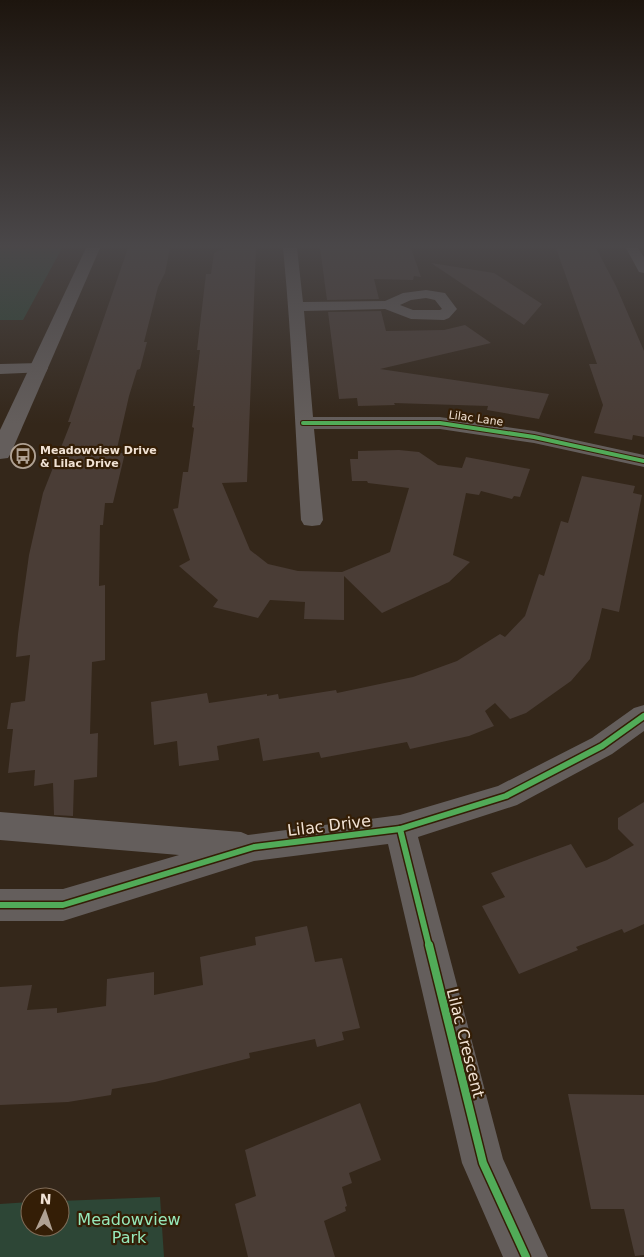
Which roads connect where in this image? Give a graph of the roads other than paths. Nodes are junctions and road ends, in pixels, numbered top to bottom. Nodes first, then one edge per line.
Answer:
1 (67, 307) edge
2 (297, 307) joint
3 (312, 307) edge
4 (0, 368) edge
5 (40, 368) junction
6 (303, 423) junction
7 (0, 452) edge
8 (644, 461) edge
9 (312, 520) dead end
10 (644, 716) edge
11 (0, 826) edge
12 (400, 828) junction
13 (254, 847) junction
14 (0, 905) edge
15 (526, 1257) edge

1 - 5 street
2 - 3 street
2 - 6 street
4 - 5 street
5 - 7 street
6 - 8 street, Lilac Lane
6 - 9 street
10 - 12 street, Lilac Drive
11 - 13 street, Lilac Drive
12 - 13 street, Lilac Drive
12 - 15 street, Lilac Crescent
13 - 14 street, Lilac Drive

